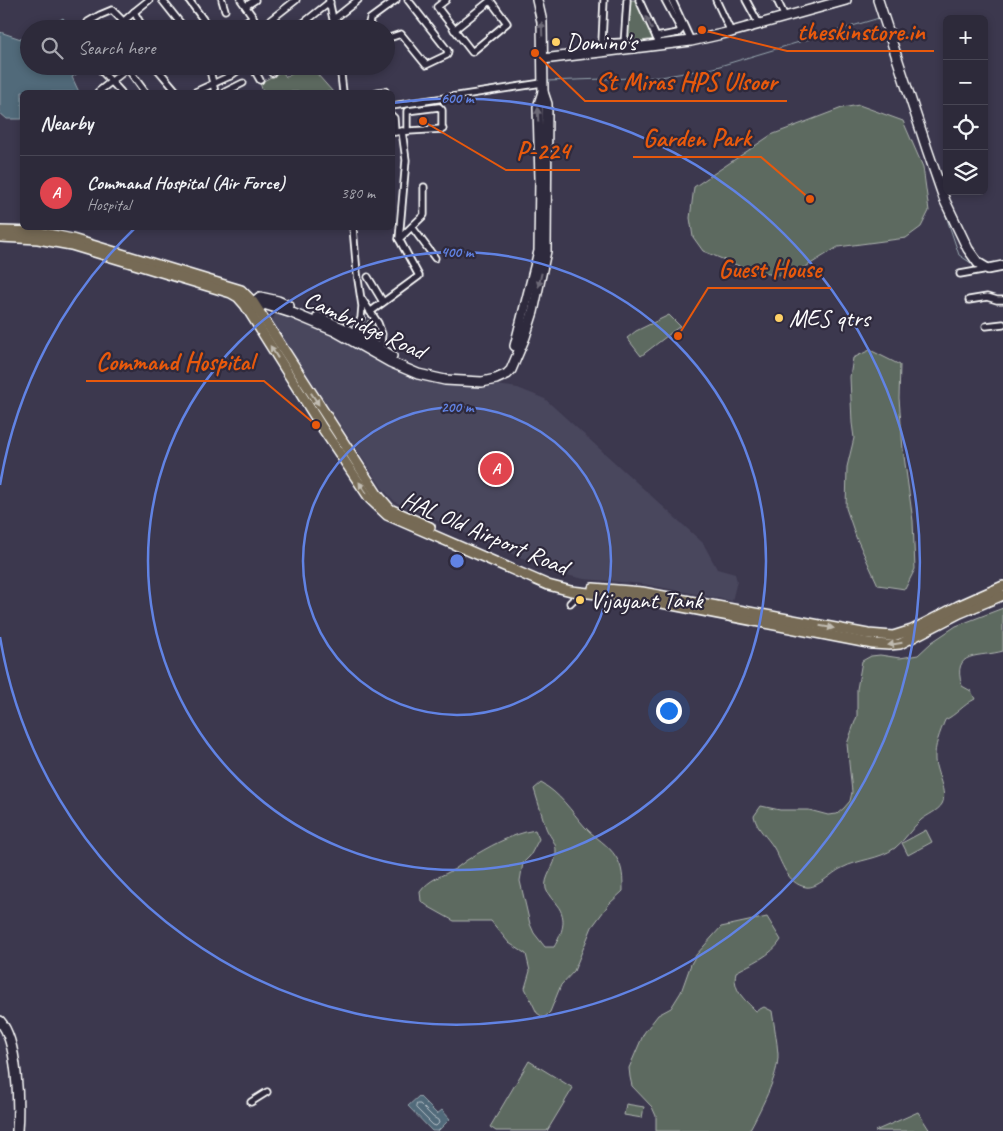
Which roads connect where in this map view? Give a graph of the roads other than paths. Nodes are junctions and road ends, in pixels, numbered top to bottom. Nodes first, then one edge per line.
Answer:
1 (149, 0) edge
2 (162, 0) edge
3 (189, 0) edge
4 (222, 0) edge
5 (241, 0) edge
6 (255, 0) edge
7 (296, 0) edge
8 (358, 0) edge
9 (396, 0) edge
10 (408, 0) edge
11 (446, 0) edge
12 (490, 0) edge
13 (537, 0) edge
14 (604, 0) edge
15 (627, 0) edge
16 (639, 0) edge
17 (665, 0) edge
18 (672, 0) edge
19 (716, 0) edge
20 (746, 0) edge
21 (777, 0) edge
22 (845, 0) edge
23 (878, 0) edge
24 (330, 1) edge
25 (815, 4) edge
26 (246, 6) junction
27 (224, 10) dead end
28 (134, 12) junction
29 (253, 17) junction
30 (785, 17) junction
31 (334, 19) joint
32 (91, 20) edge
33 (123, 20) edge
34 (125, 20) edge
35 (139, 20) edge
36 (177, 20) edge
37 (203, 20) edge
38 (248, 20) edge
39 (254, 20) edge
40 (270, 20) edge
41 (307, 20) edge
42 (370, 20) edge
43 (758, 24) junction
44 (454, 30) junction
45 (731, 32) junction
46 (395, 36) edge
47 (658, 41) junction
48 (691, 41) junction
49 (624, 46) junction
50 (543, 59) junction
51 (105, 75) edge
52 (121, 75) edge
53 (134, 75) edge
54 (163, 75) edge
55 (212, 75) edge
56 (257, 75) edge
57 (341, 75) edge
58 (230, 76) edge
59 (260, 80) dead end
60 (112, 82) junction
61 (214, 83) junction
62 (243, 83) dead end
63 (542, 88) junction
64 (103, 90) edge
65 (118, 90) edge
66 (144, 90) edge
67 (175, 90) edge
68 (199, 90) edge
69 (215, 90) edge
70 (229, 90) edge
71 (343, 90) edge
72 (395, 106) edge
73 (404, 131) junction
74 (395, 132) edge
75 (424, 187) dead end
76 (412, 227) junction
77 (354, 230) edge
78 (0, 231) edge
79 (0, 237) edge
80 (399, 239) junction
81 (435, 258) dead end
82 (1003, 266) edge
83 (988, 269) junction
84 (960, 274) dead end
85 (368, 277) dead end
86 (360, 298) junction
87 (968, 300) dead end
88 (1003, 300) edge
89 (383, 302) junction
90 (252, 308) junction
91 (370, 312) junction
92 (1003, 324) edge
93 (986, 326) dead end
94 (353, 336) junction
95 (380, 352) junction
96 (549, 582) junction
97 (1003, 586) edge
98 (1003, 595) edge
99 (0, 1021) edge
100 (0, 1031) edge
101 (267, 1092) dead end
102 (251, 1102) dead end
103 (12, 1131) edge
104 (17, 1131) edge

1 - 28 street
2 - 36 street
3 - 37 street
4 - 27 street
5 - 26 street
6 - 26 street
7 - 40 street
8 - 31 street
9 - 42 street
10 - 46 street
11 - 44 street
12 - 44 street
12 - 44 street
50 -> 13 street, Cambridge Road
14 - 49 street
15 - 49 street
47 -> 16 street
17 - 47 street
18 - 48 street
19 - 45 street
20 - 43 street
21 - 30 street
22 - 25 street
23 - 83 street
24 - 31 street
24 - 41 street
25 - 30 street
26 - 29 street
28 - 34 street
28 - 35 street
29 - 38 street
29 - 39 street
30 - 43 street
32 - 33 street
43 - 45 street
45 - 48 street
47 - 48 street
47 - 49 street
49 - 50 street
50 - 63 street, Cambridge Road
51 - 60 street
52 - 60 street
53 - 66 street
54 - 67 street
55 - 61 street
56 - 59 street
57 - 71 street
58 - 61 street
60 - 64 street
60 - 65 street
61 - 68 street
61 - 69 street
62 - 70 street
63 - 72 street
63 - 95 street, Cambridge Road
73 - 73 street
73 - 74 street
73 - 80 street
75 - 76 street
76 - 80 street
76 - 81 street
77 - 86 street
78 - 90 main road, HAL Old Airport Road
79 - 90 main road, HAL Old Airport Road
80 - 89 street
82 - 83 street
83 - 84 street
85 - 89 street
86 - 91 street
86 - 94 street
87 - 88 street
89 - 91 street
90 - 94 street, Cambridge Road
90 - 96 main road, HAL Old Airport Road
91 - 95 street
92 - 93 street
94 - 95 street, Cambridge Road
96 -> 97 main road, HAL Old Airport Road
98 -> 96 main road, HAL Old Airport Road
99 - 104 street
100 - 103 street
101 - 102 street

